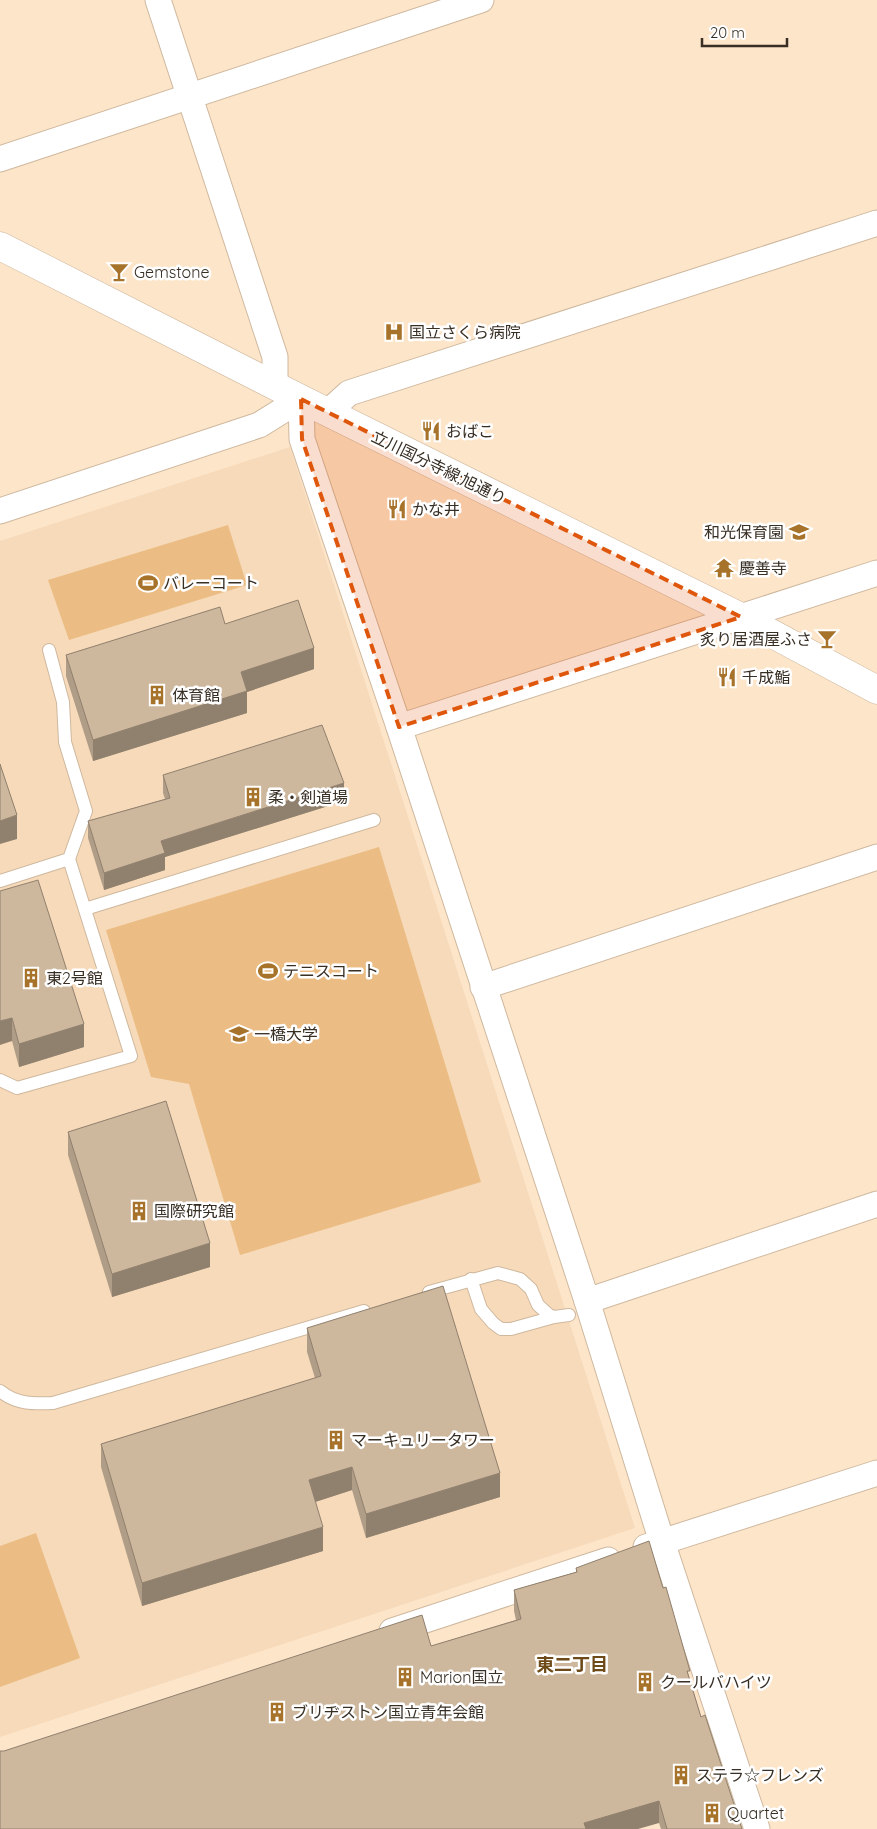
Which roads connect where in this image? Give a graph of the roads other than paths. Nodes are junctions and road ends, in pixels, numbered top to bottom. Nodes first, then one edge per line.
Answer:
1 (158, 0) edge
2 (481, 0) edge
3 (188, 96) junction
4 (0, 159) edge
5 (877, 223) edge
6 (0, 246) edge
7 (275, 386) junction
8 (301, 399) junction
9 (328, 412) junction
10 (0, 511) edge
11 (877, 573) edge
12 (741, 617) junction
13 (49, 650) dead end
14 (877, 690) edge
15 (399, 727) junction
16 (374, 820) dead end
17 (877, 856) edge
18 (69, 859) junction
19 (0, 881) edge
20 (85, 909) junction
21 (483, 987) junction
22 (0, 1080) edge
23 (877, 1204) edge
24 (471, 1279) junction
25 (414, 1296) edge
26 (376, 1307) edge
27 (578, 1308) junction
28 (554, 1317) junction
29 (0, 1391) edge
30 (877, 1473) edge
31 (662, 1542) junction
32 (369, 1638) edge
33 (757, 1829) edge

1 - 3 street
2 - 3 street
3 - 4 street
3 - 7 street
5 - 9 street
6 - 7 main road, 立川国分寺線;旭通り
7 - 8 main road, 立川国分寺線;旭通り
8 - 9 main road, 立川国分寺線;旭通り
8 - 10 street
8 - 15 street
9 - 12 main road, 立川国分寺線;旭通り
11 - 12 street
12 - 14 main road, 立川国分寺線;旭通り
12 - 15 street
13 - 18 lane
15 - 21 street
16 - 20 lane
17 - 21 street
18 - 19 lane
18 - 20 lane
20 - 22 lane
21 - 27 street
23 - 27 street
24 - 25 lane
24 - 28 lane
24 - 28 lane
26 - 29 lane
27 - 28 lane
27 - 31 street
30 - 31 street
31 - 32 street
31 - 33 street

